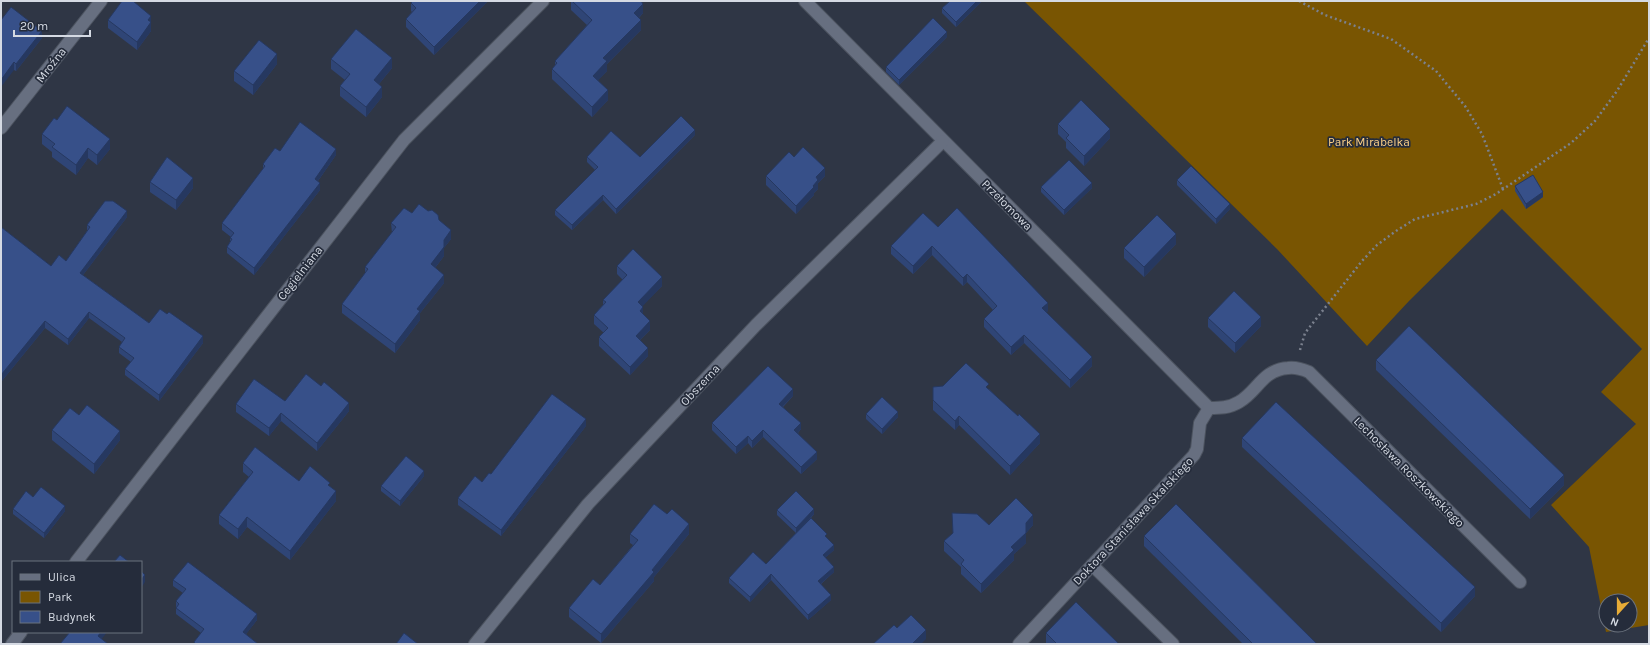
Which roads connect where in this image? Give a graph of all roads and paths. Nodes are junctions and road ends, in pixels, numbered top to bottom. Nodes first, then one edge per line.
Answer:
1 (101, 1) edge
2 (543, 1) edge
3 (805, 1) edge
4 (1299, 1) edge
5 (1649, 38) edge
6 (1, 128) edge
7 (943, 141) junction
8 (1503, 189) junction
9 (1295, 368) junction
10 (1209, 408) junction
11 (77, 561) edge
12 (1092, 564) junction
13 (1520, 582) dead end
14 (20, 633) edge
15 (12, 644) edge
16 (475, 644) edge
17 (1019, 644) edge
18 (1173, 644) edge

1 - 6 street, Mroźna
2 - 11 street, Cegielniana
3 - 7 street, Przełomowa
4 - 8 path
5 - 8 path
7 - 10 street, Przełomowa
7 - 16 street, Obszerna
8 - 9 path
9 - 10 street
9 - 13 street, Lechosława Roszkowskiego
10 - 12 street, Doktora Stanisława Skalskiego
12 - 17 street, Doktora Stanisława Skalskiego
12 - 18 street
14 - 15 street

